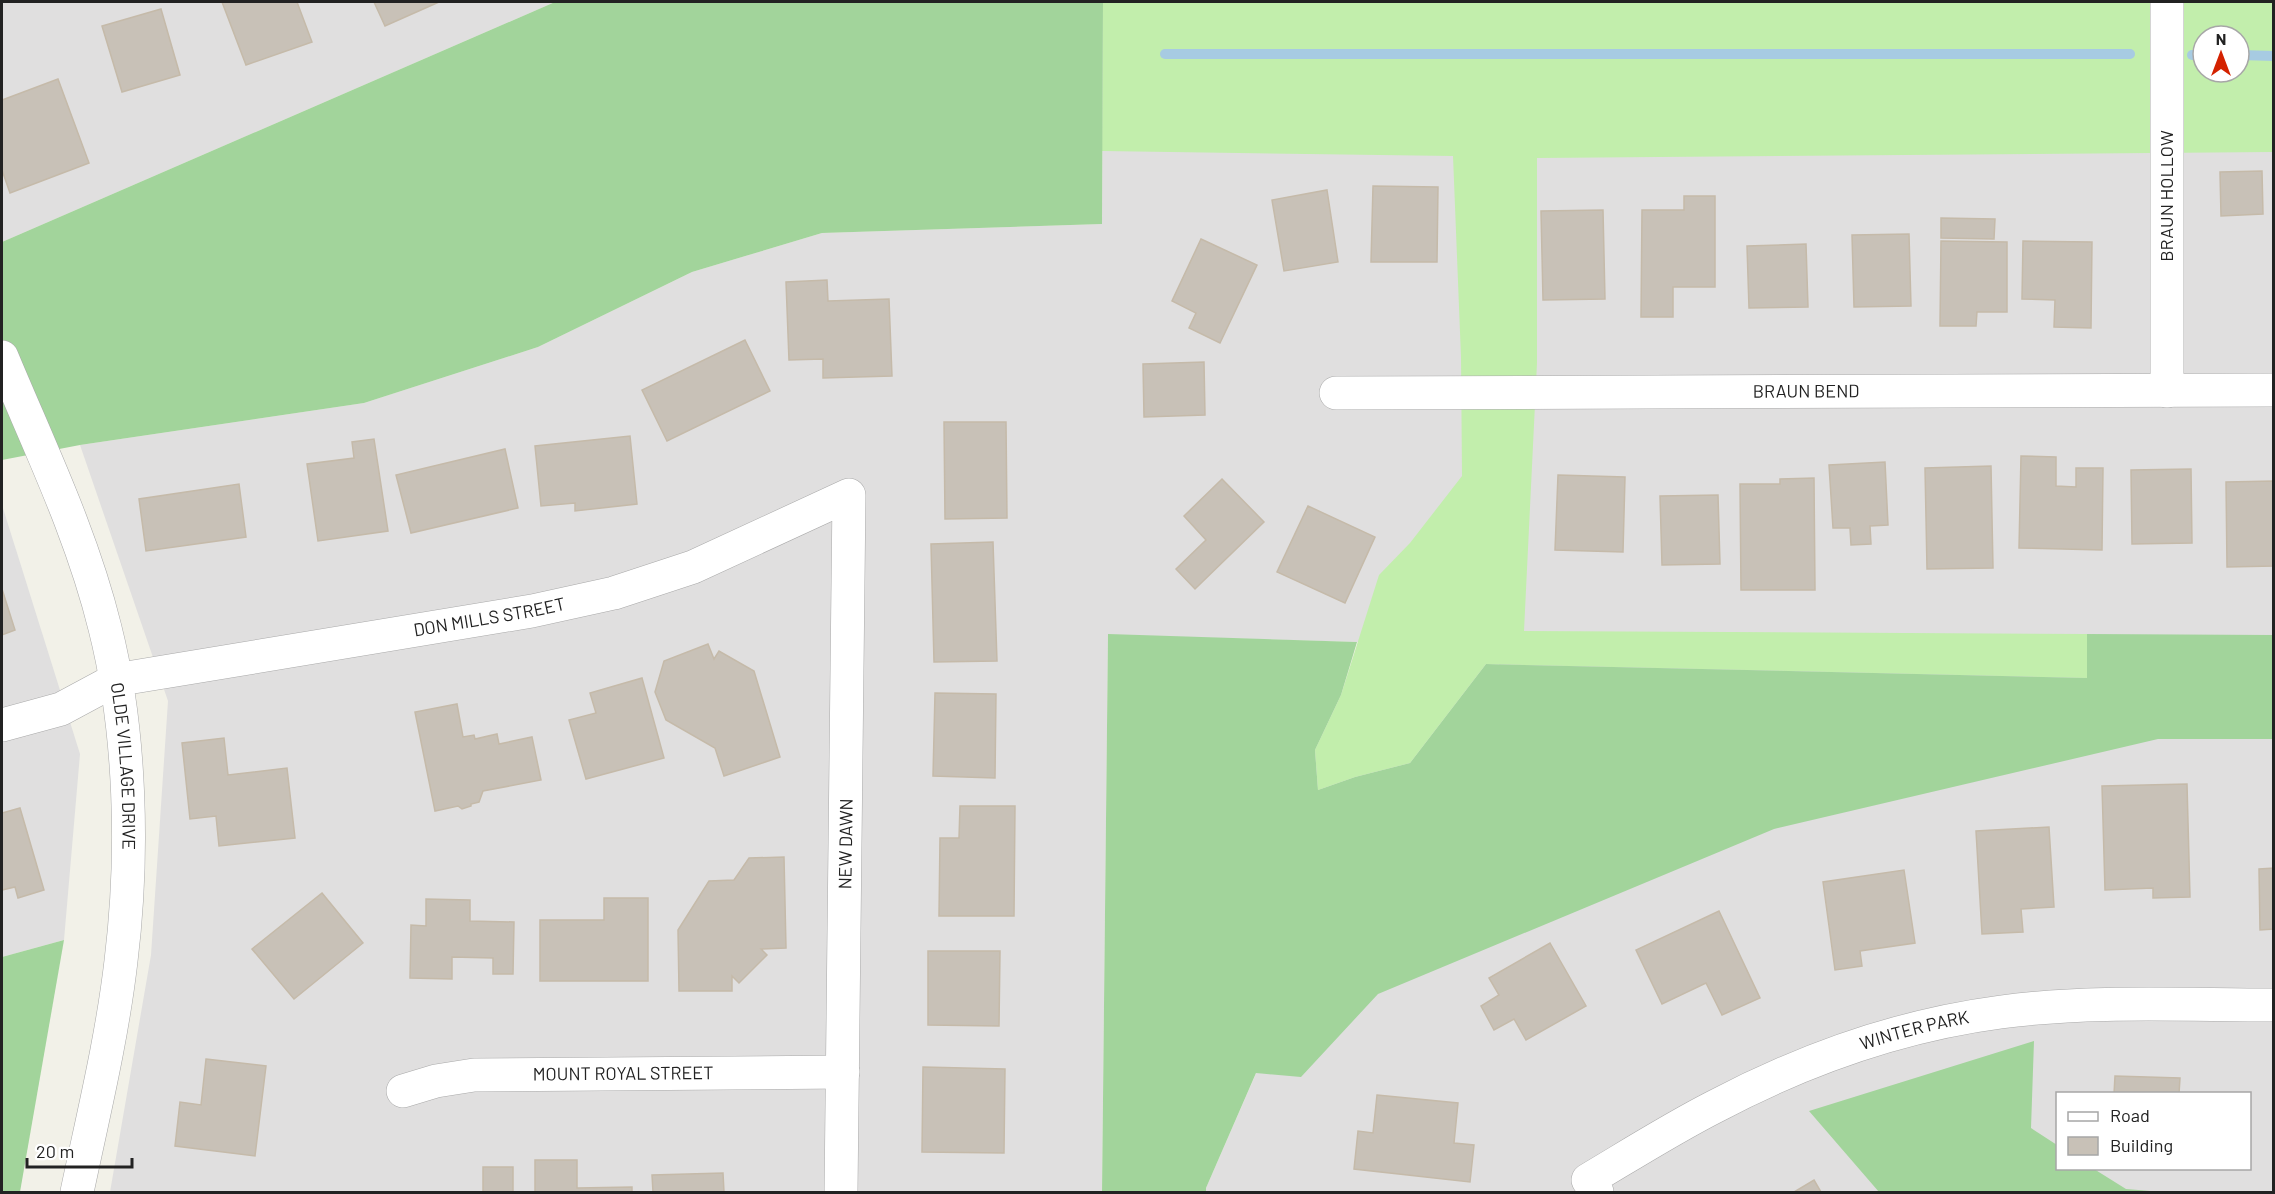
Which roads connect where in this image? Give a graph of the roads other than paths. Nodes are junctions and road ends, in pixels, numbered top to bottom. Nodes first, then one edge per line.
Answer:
1 (2167, 2) edge
2 (2, 357) edge
3 (2274, 390) edge
4 (2167, 391) junction
5 (1336, 393) dead end
6 (849, 495) joint
7 (115, 680) junction
8 (2, 725) edge
9 (2274, 1005) edge
10 (843, 1072) junction
11 (403, 1091) dead end
12 (1593, 1186) edge
13 (77, 1192) edge
14 (841, 1192) edge

1 - 4 street, BRAUN HOLLOW
2 - 7 street, OLDE VILLAGE DRIVE
3 - 4 street, BRAUN BEND
4 - 5 street, BRAUN BEND
6 - 7 street, DON MILLS STREET
6 - 10 street, NEW DAWN
7 - 8 street, DON MILLS STREET
7 - 13 street, OLDE VILLAGE DRIVE
9 - 12 street, WINTER PARK
10 - 11 street, MOUNT ROYAL STREET
10 - 14 street, NEW DAWN

